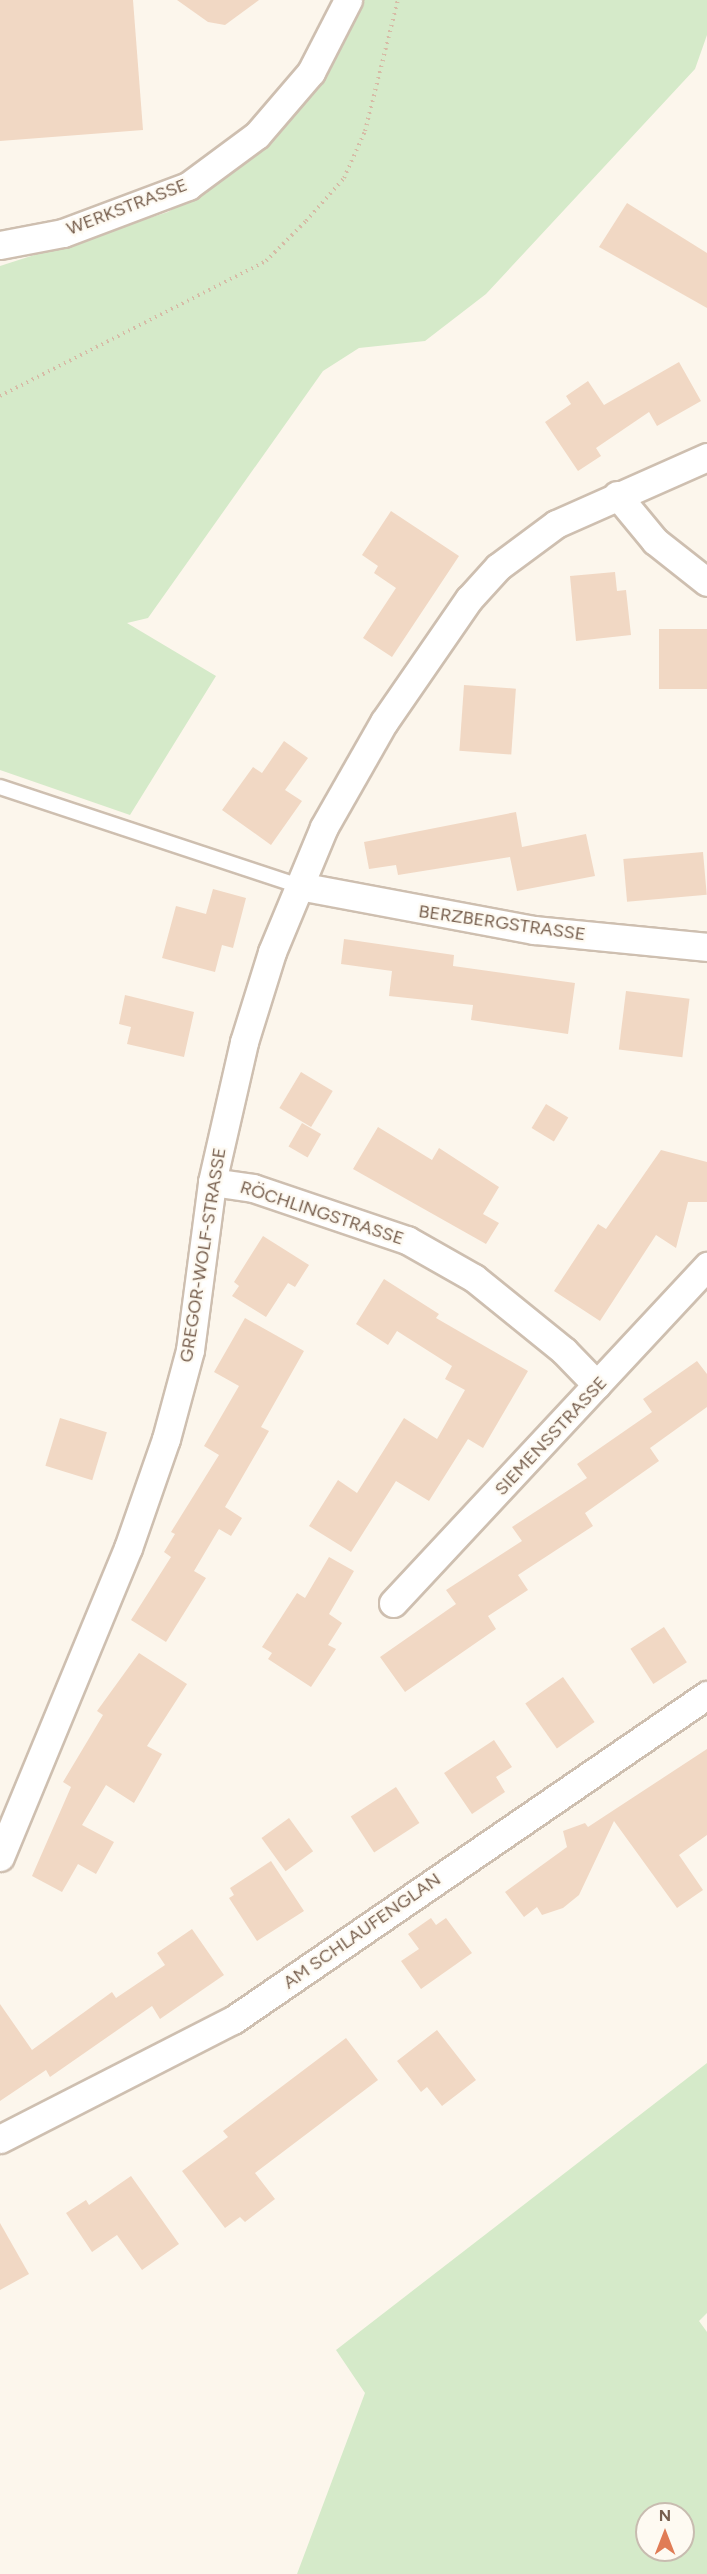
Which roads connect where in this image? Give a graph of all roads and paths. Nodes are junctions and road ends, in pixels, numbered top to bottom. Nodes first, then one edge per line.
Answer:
1 (348, 0) edge
2 (398, 0) edge
3 (0, 245) edge
4 (0, 396) edge
5 (707, 457) edge
6 (617, 495) junction
7 (707, 582) edge
8 (0, 787) edge
9 (299, 886) junction
10 (707, 947) edge
11 (212, 1182) junction
12 (707, 1266) edge
13 (597, 1385) junction
14 (393, 1603) dead end
15 (707, 1695) edge
16 (0, 1857) edge
17 (0, 2139) edge

1 - 3 street, WERKSTRASSE
2 - 4 path
5 - 6 street, GREGOR-WOLF-STRASSE
6 - 7 street
6 - 9 street, GREGOR-WOLF-STRASSE
8 - 9 lane
9 - 10 street, BERZBERGSTRASSE
9 - 11 street, GREGOR-WOLF-STRASSE
11 - 13 street, RÖCHLINGSTRASSE
11 - 16 street, GREGOR-WOLF-STRASSE
12 - 13 street, SIEMENSSTRASSE
13 - 14 street, SIEMENSSTRASSE
15 - 17 street, AM SCHLAUFENGLAN

